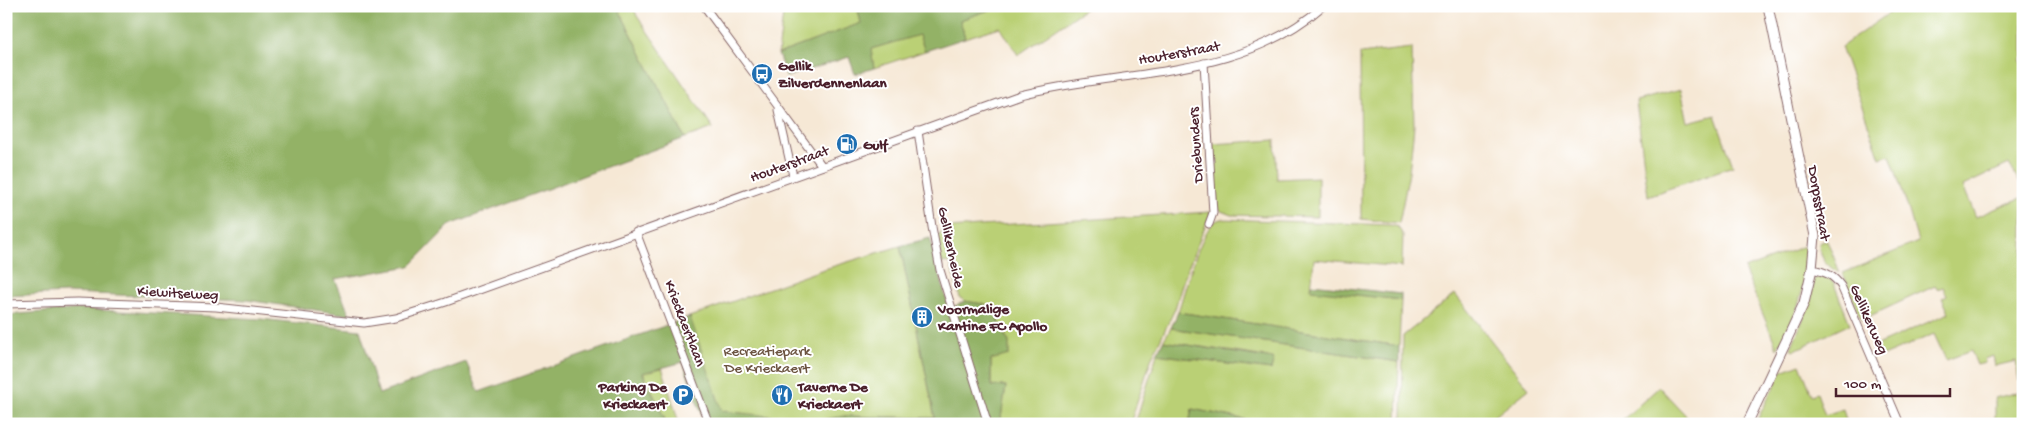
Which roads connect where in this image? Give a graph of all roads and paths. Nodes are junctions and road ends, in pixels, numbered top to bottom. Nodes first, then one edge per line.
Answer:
1 (704, 6) edge
2 (1323, 6) edge
3 (1768, 6) edge
4 (1204, 63) junction
5 (778, 107) junction
6 (918, 132) junction
7 (822, 166) junction
8 (793, 176) junction
9 (1209, 224) dead end
10 (636, 232) junction
11 (1812, 269) junction
12 (6, 304) edge
13 (347, 322) joint
14 (710, 424) edge
15 (988, 424) edge
16 (1746, 424) edge
17 (1900, 424) edge

1 - 5 street
2 - 4 street, Houterstraat
3 - 11 street, Dorpsstraat
4 - 6 street, Houterstraat
4 - 9 street, Driebunders
5 - 7 street
5 - 8 street
6 - 7 street, Houterstraat
6 - 15 street, Gellikerheide
7 - 8 street, Houterstraat
8 - 10 street, Houterstraat
10 - 13 street, Houterstraat
10 - 14 street, Krieckaertlaan
11 - 16 street, Dorpsstraat
11 - 17 street, Gellikerweg
12 - 13 street, Kiewitseweg

